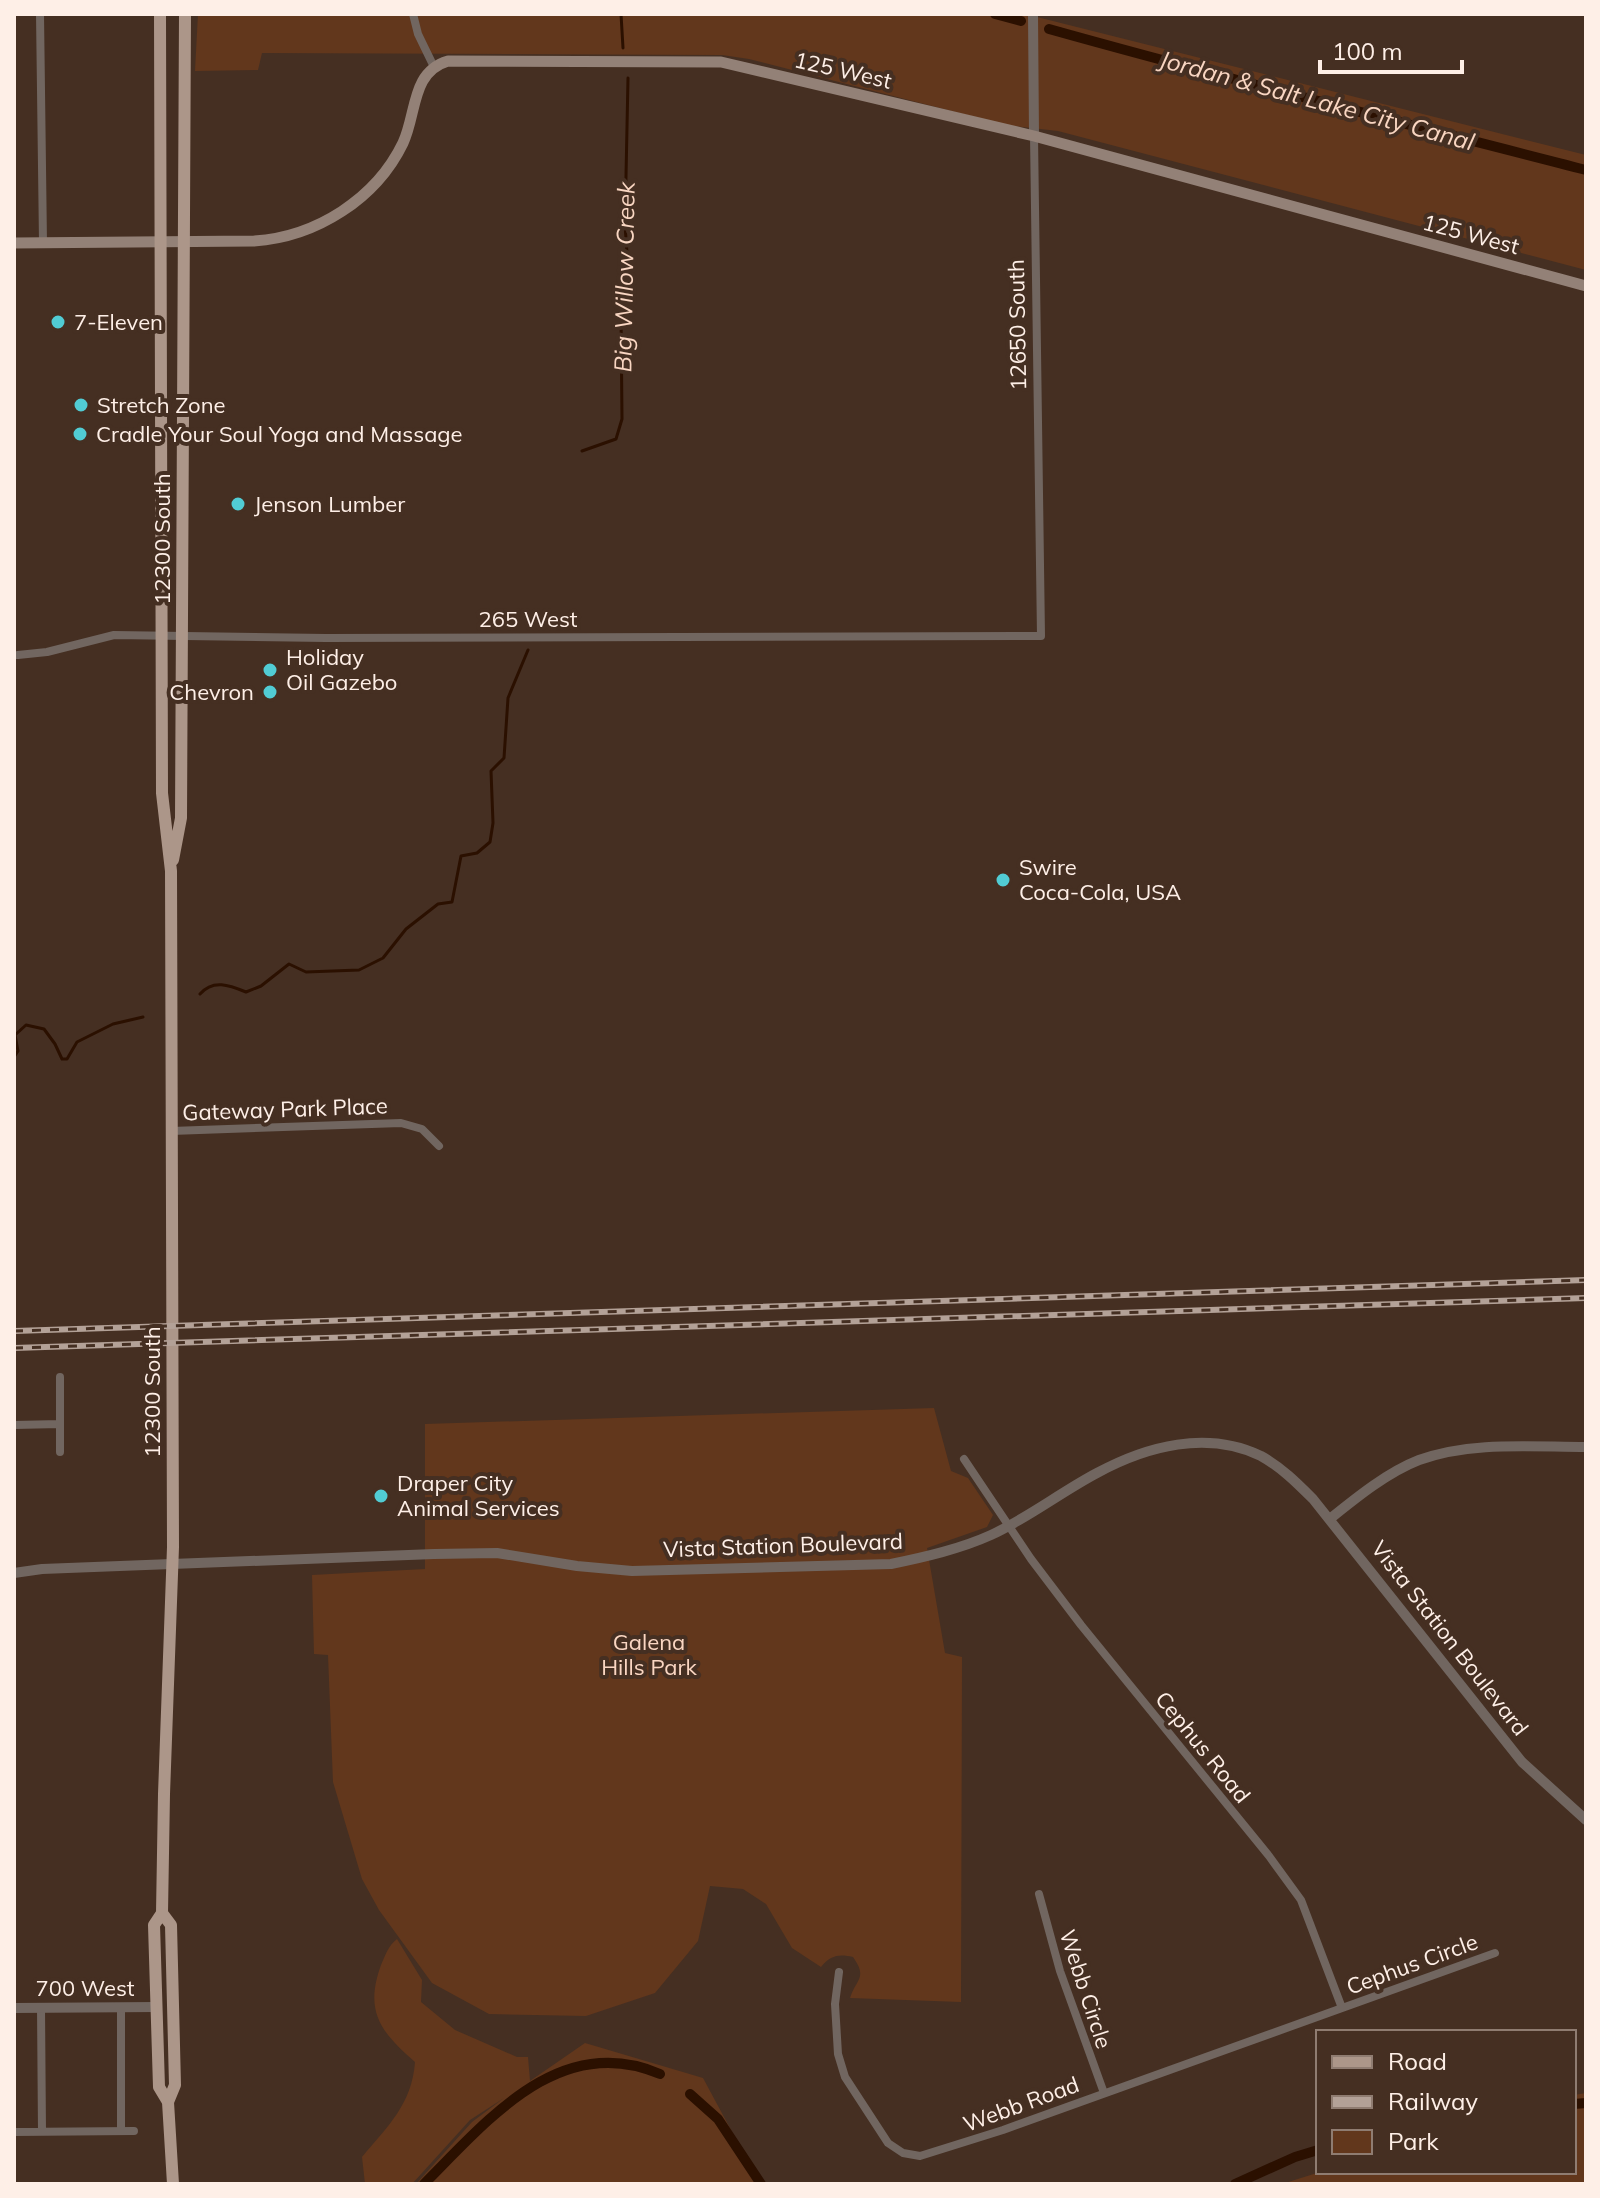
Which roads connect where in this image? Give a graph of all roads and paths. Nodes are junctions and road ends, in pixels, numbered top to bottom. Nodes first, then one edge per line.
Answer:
1 (40, 14) edge
2 (160, 14) edge
3 (185, 14) edge
4 (413, 14) edge
5 (1033, 14) edge
6 (434, 67) junction
7 (1034, 136) junction
8 (160, 241) junction
9 (183, 241) junction
10 (14, 243) edge
11 (43, 243) junction
12 (1586, 286) edge
13 (162, 635) junction
14 (182, 635) junction
15 (1041, 636) joint
16 (18, 655) dead end
17 (171, 871) junction
18 (171, 1131) junction
19 (439, 1146) dead end
20 (60, 1377) dead end
21 (60, 1424) junction
22 (14, 1425) edge
23 (1586, 1447) edge
24 (60, 1452) dead end
25 (964, 1459) dead end
26 (1331, 1518) junction
27 (1010, 1524) junction
28 (173, 1566) junction
29 (14, 1573) edge
30 (1586, 1820) edge
31 (1039, 1894) dead end
32 (162, 1913) junction
33 (1495, 1953) dead end
34 (839, 1972) dead end
35 (156, 2007) junction
36 (14, 2008) edge
37 (41, 2008) junction
38 (121, 2008) junction
39 (1342, 2008) junction
40 (1104, 2093) junction
41 (168, 2102) junction
42 (42, 2131) junction
43 (121, 2131) junction
44 (134, 2131) dead end
45 (14, 2132) edge
46 (173, 2184) edge

1 - 11 street
2 - 8 main road, 12300 South
3 - 9 main road, 12300 South
4 - 6 street
5 - 7 street, 12650 South
6 - 7 main road, 125 West
6 - 9 main road
7 - 12 main road, 125 West
7 - 15 street, 12650 South
8 - 9 main road
8 - 11 main road
8 - 13 main road, 12300 South
9 - 14 main road, 12300 South
10 - 11 main road
13 - 14 street, 265 West
13 - 16 street, 265 West
13 - 17 main road, 12300 South
14 - 15 street, 265 West
14 - 17 main road, 12300 South
17 - 18 main road, 12300 South
18 - 19 street, Gateway Park Place
18 - 28 main road, 12300 South
20 - 21 street
21 - 22 street
21 - 24 street
23 - 26 street
25 - 27 street, Cephus Road
26 - 27 street, Vista Station Boulevard
26 - 30 street, Vista Station Boulevard
27 - 28 street, Vista Station Boulevard
27 - 39 street, Cephus Road
28 - 29 street, Vista Station Boulevard
28 - 32 main road, 12300 South
31 - 40 street, Webb Circle
32 - 35 main road, 12300 South
32 - 41 main road, 12300 South
33 - 39 street, Cephus Circle
34 - 40 street, Webb Road
35 - 38 street, 700 West
35 - 41 main road, 12300 South
36 - 37 street, 700 West
37 - 38 street, 700 West
37 - 42 street
38 - 43 street
39 - 40 street, Webb Road
41 - 46 main road, 12300 South
42 - 43 street
42 - 45 street
43 - 44 street

